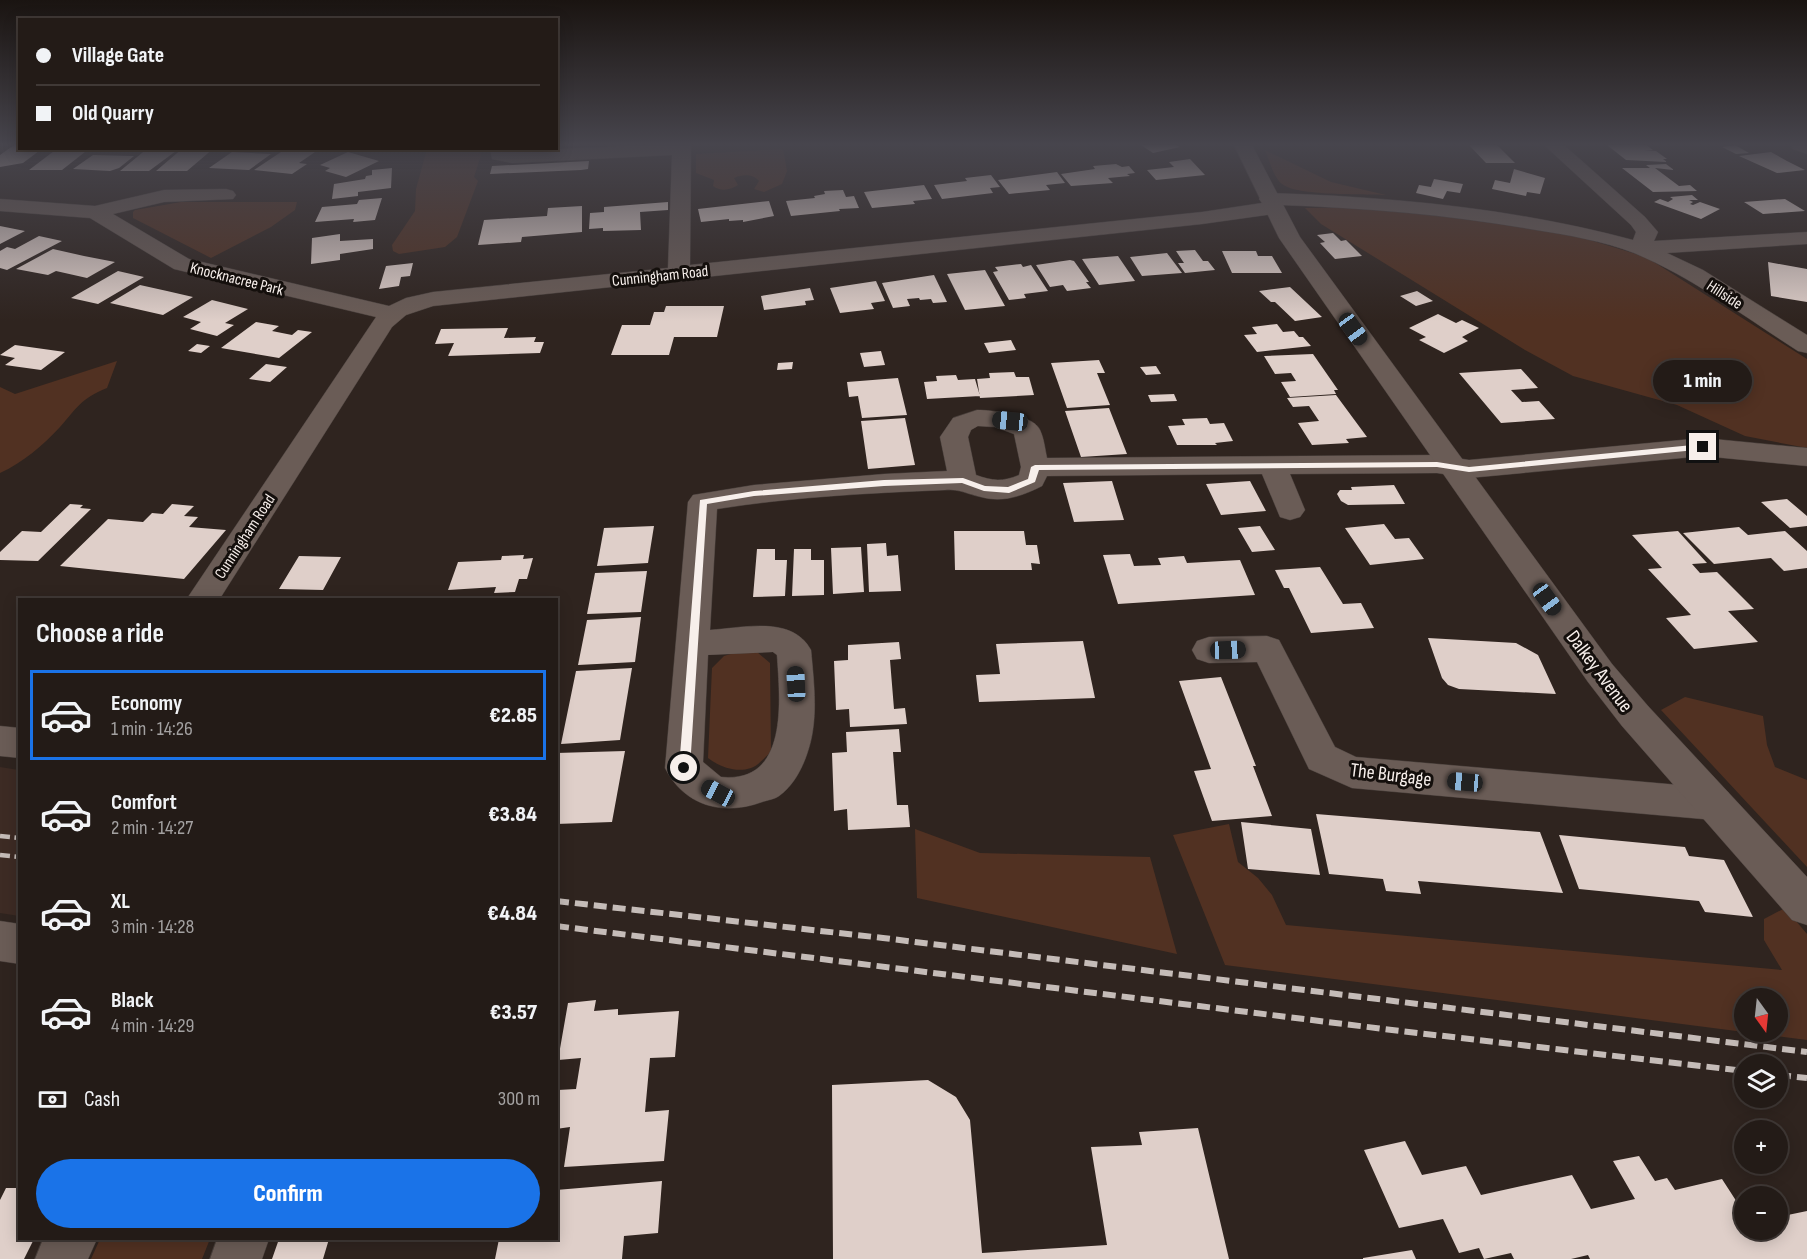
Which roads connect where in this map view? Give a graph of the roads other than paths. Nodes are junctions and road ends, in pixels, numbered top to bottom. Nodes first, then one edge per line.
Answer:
1 (131, 204) edge
2 (681, 204) edge
3 (1271, 204) junction
4 (1276, 204) edge
5 (1377, 204) edge
6 (1619, 204) edge
7 (0, 205) edge
8 (95, 212) junction
9 (1807, 238) edge
10 (1640, 248) junction
11 (679, 273) junction
12 (390, 313) junction
13 (1807, 346) edge
14 (1807, 457) edge
15 (1272, 465) junction
16 (1452, 466) junction
17 (1035, 467) junction
18 (963, 480) junction
19 (1290, 510) dead end
20 (203, 598) edge
21 (692, 643) junction
22 (1209, 650) dead end
23 (0, 741) edge
24 (18, 743) edge
25 (1714, 804) junction
26 (1807, 906) edge
27 (0, 941) edge
28 (18, 944) edge
29 (70, 1240) edge
30 (243, 1240) edge
31 (61, 1259) edge
32 (236, 1259) edge

1 - 8 street, Knocknacree Park
2 - 11 street
3 - 4 street, Cunningham Road
3 - 11 street, Cunningham Road
3 - 16 street, Dalkey Avenue
5 - 10 street, Cunningham Road
6 - 10 street
7 - 8 street, Knocknacree Park
8 - 12 street, Knocknacree Park
9 - 10 street
10 - 13 street, Hillside
11 - 12 street, Cunningham Road
12 - 20 street, Cunningham Road
14 - 16 street
15 - 16 street
15 - 17 street
15 - 19 street
16 - 25 street, Dalkey Avenue
17 - 18 street
17 - 18 street
18 - 21 street
21 - 21 street
22 - 25 street, The Burgage
23 - 24 street
25 - 26 street, Dalkey Avenue
27 - 28 street
29 - 31 street
30 - 32 street

